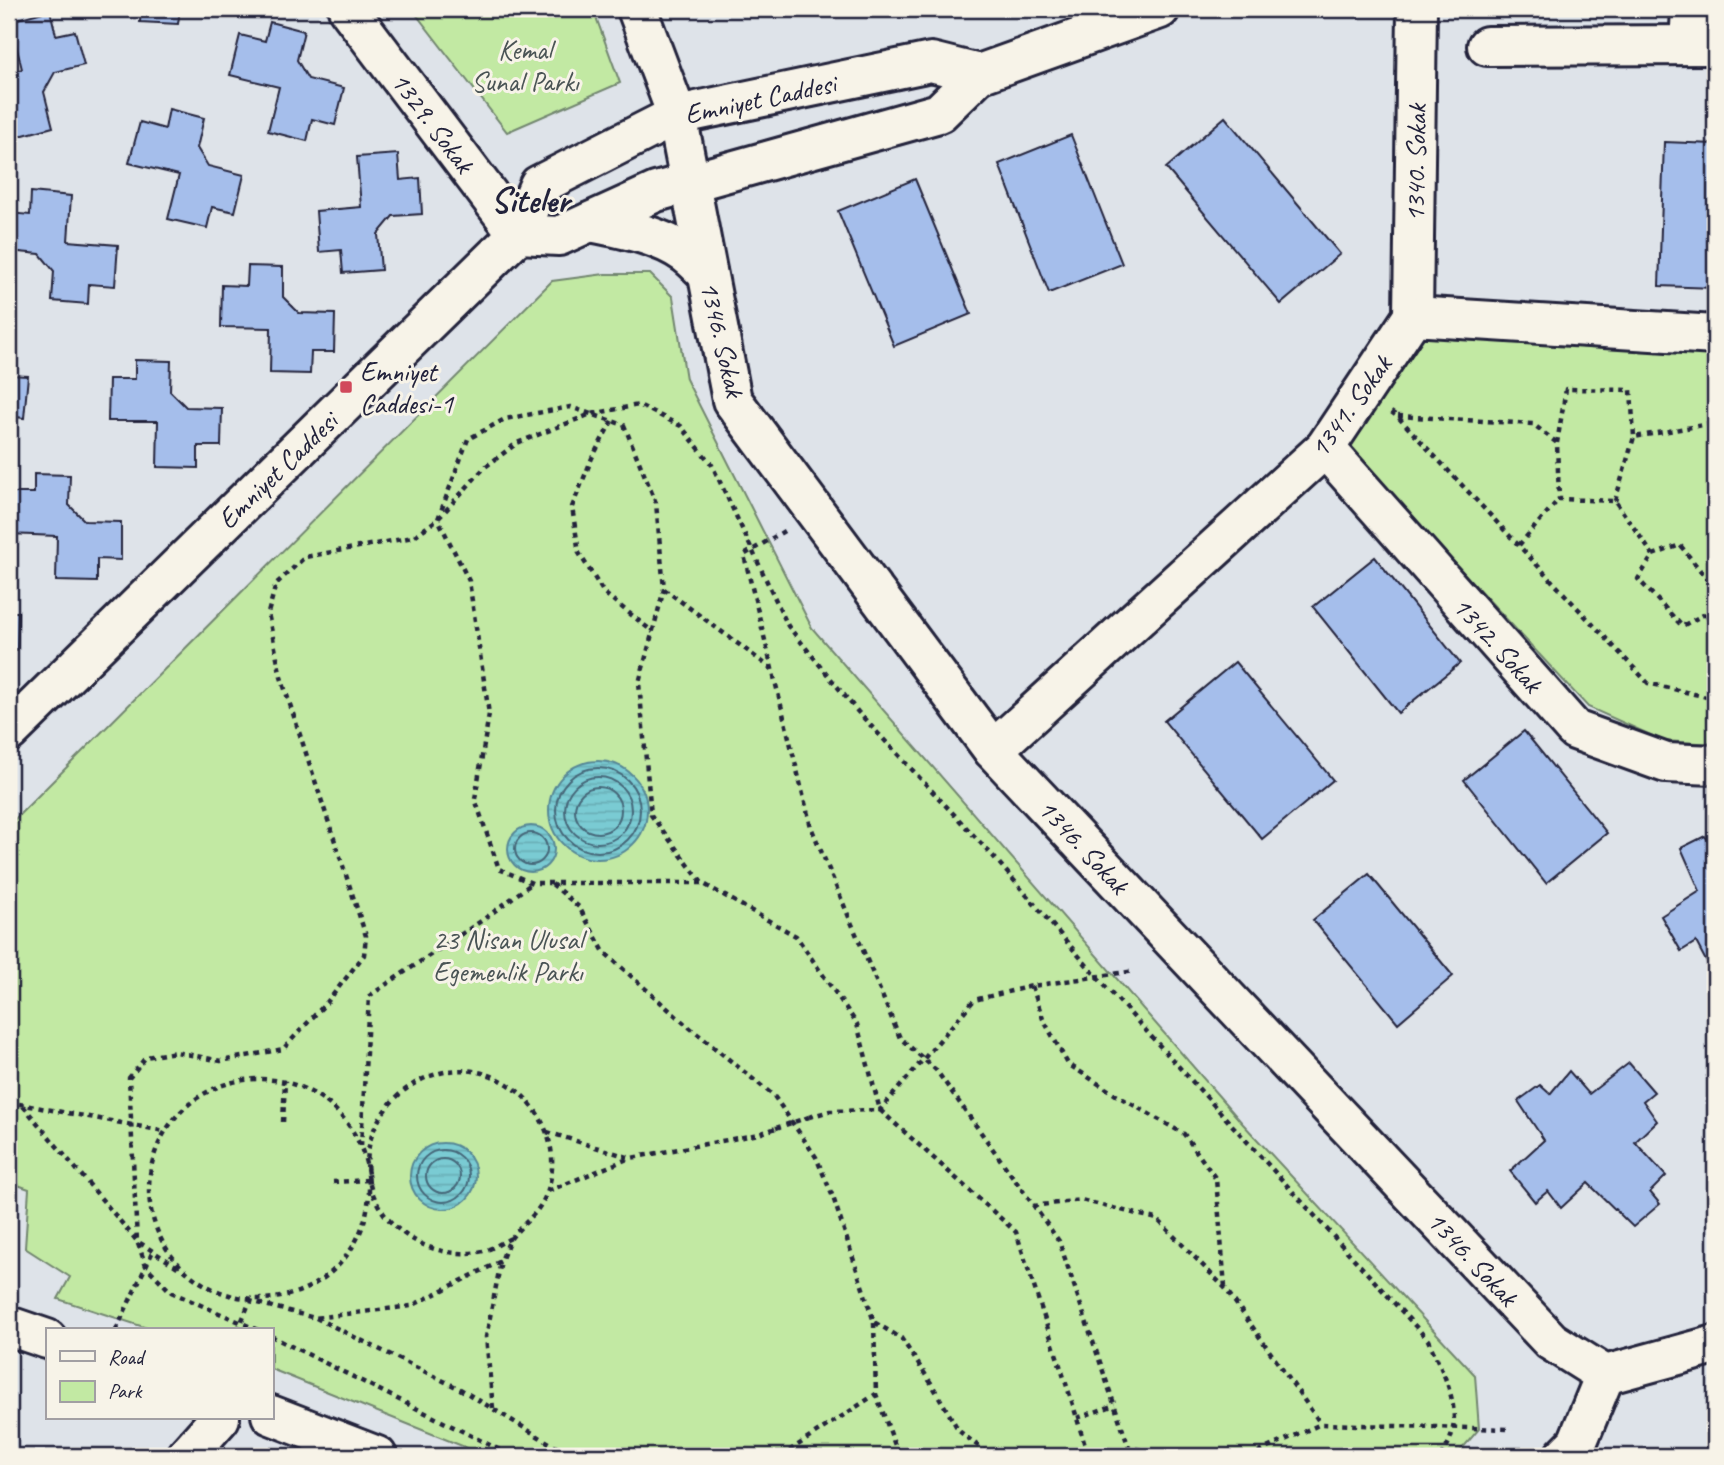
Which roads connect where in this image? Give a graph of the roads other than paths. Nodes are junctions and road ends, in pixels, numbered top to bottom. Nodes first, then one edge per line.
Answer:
1 (348, 9) edge
2 (637, 9) edge
3 (1160, 9) edge
4 (1417, 9) edge
5 (1698, 33) edge
6 (1487, 46) dead end
7 (979, 74) junction
8 (677, 115) junction
9 (690, 182) junction
10 (590, 222) junction
11 (518, 234) junction
12 (707, 273) junction
13 (1413, 316) junction
14 (1715, 335) edge
15 (1325, 448) junction
16 (9, 732) edge
17 (993, 750) junction
18 (1715, 765) edge
19 (9, 1326) edge
20 (46, 1339) edge
21 (1715, 1345) edge
22 (1605, 1375) junction
23 (273, 1416) edge
24 (218, 1420) edge
25 (1575, 1452) edge
26 (186, 1456) edge
27 (377, 1456) edge

1 - 11 street, 1329. Sokak
2 - 8 street, 1346. Sokak
3 - 7 street
4 - 13 street, 1340. Sokak
5 - 6 street
7 - 8 street, Emniyet Caddesi
7 - 9 street
8 - 9 street, 1346. Sokak
8 - 11 street, Emniyet Caddesi
9 - 10 street
9 - 12 street, 1346. Sokak
10 - 11 street
10 - 12 street
11 - 16 street, Emniyet Caddesi
12 - 17 street, 1346. Sokak
13 - 14 street
13 - 15 street, 1341. Sokak
15 - 17 street, 1341. Sokak
15 - 18 street, 1342. Sokak
17 - 22 street, 1346. Sokak
19 - 20 street
21 - 22 street
22 - 25 street
23 - 27 street
24 - 26 street

